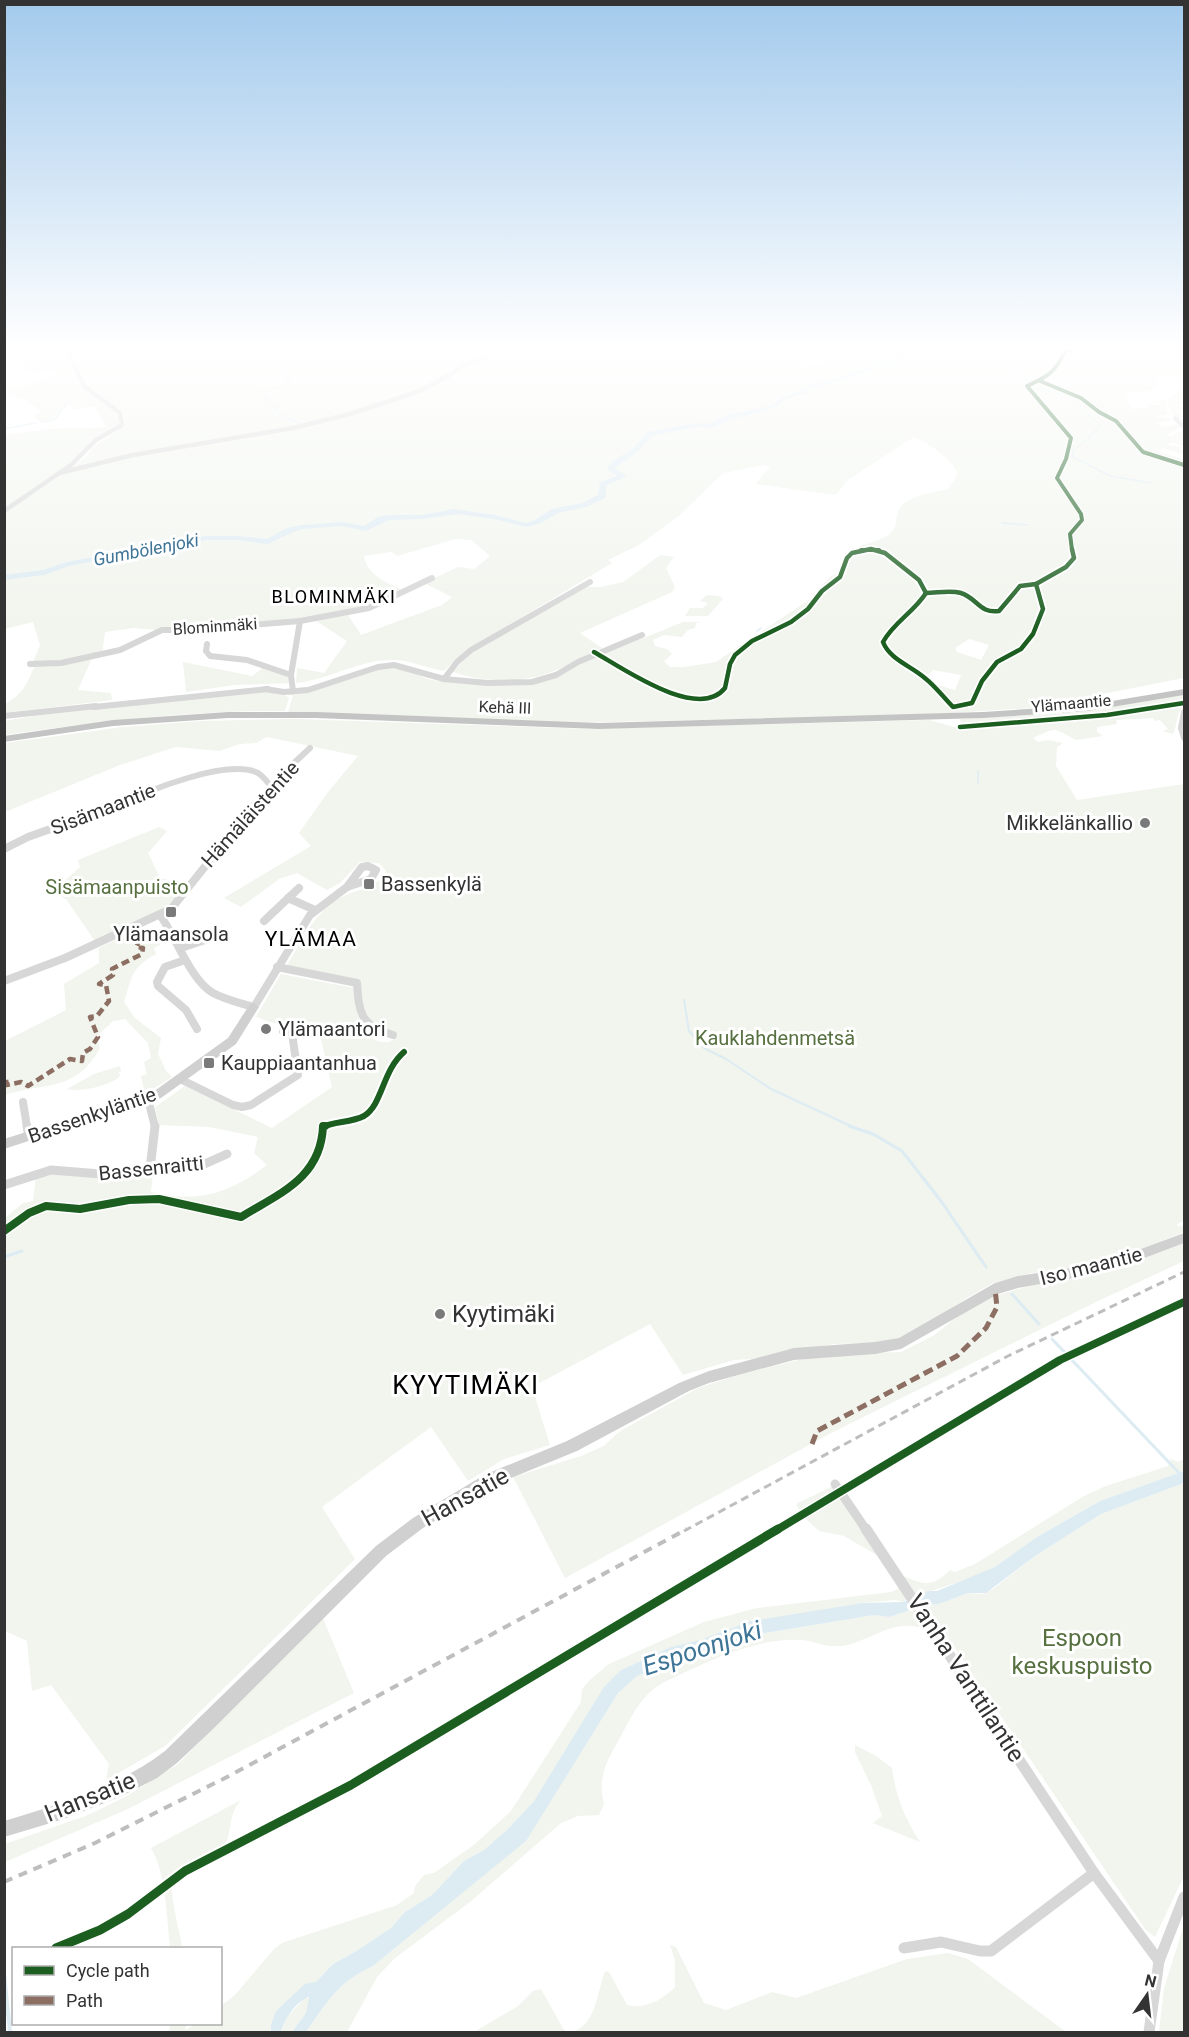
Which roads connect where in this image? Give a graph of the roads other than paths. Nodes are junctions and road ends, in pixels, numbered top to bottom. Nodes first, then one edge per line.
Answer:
1 (96, 441) edge
2 (216, 441) edge
3 (59, 473) junction
4 (4, 512) edge
5 (432, 578) dead end
6 (590, 582) dead end
7 (300, 621) junction
8 (642, 635) dead end
9 (207, 644) dead end
10 (30, 664) dead end
11 (291, 675) junction
12 (444, 679) junction
13 (1185, 685) edge
14 (293, 689) junction
15 (1185, 692) edge
16 (1185, 712) edge
17 (1005, 714) junction
18 (4, 718) edge
19 (1185, 738) edge
20 (4, 739) edge
21 (310, 748) dead end
22 (271, 786) junction
23 (4, 849) edge
24 (347, 887) dead end
25 (299, 888) dead end
26 (288, 898) junction
27 (315, 910) junction
28 (160, 915) junction
29 (264, 921) dead end
30 (217, 936) dead end
31 (181, 948) junction
32 (185, 960) junction
33 (277, 967) junction
34 (4, 981) edge
35 (254, 1007) junction
36 (197, 1029) dead end
37 (283, 1031) dead end
38 (393, 1035) dead end
39 (180, 1079) junction
40 (148, 1099) junction
41 (23, 1102) dead end
42 (29, 1137) junction
43 (4, 1144) edge
44 (227, 1154) dead end
45 (150, 1169) junction
46 (4, 1185) edge
47 (1185, 1238) edge
48 (995, 1289) joint
49 (835, 1484) dead end
50 (4, 1829) edge
51 (1094, 1873) junction
52 (1185, 1897) edge
53 (904, 1948) dead end
54 (1159, 1961) junction
55 (1149, 2032) edge

1 - 3 street
2 - 3 street
3 - 4 street
5 - 7 street, Blominmäki
6 - 12 street
7 - 10 street, Blominmäki
7 - 11 street
8 - 12 street
9 - 11 street
11 - 14 street
12 - 14 street
13 - 17 highway, Kehä III
14 - 18 street
15 - 17 highway, Kehä III
16 - 19 street
17 - 20 highway, Kehä III
21 - 22 street, Hämäläistentie
22 - 23 street, Sisämaantie
22 - 28 street, Hämäläistentie
24 - 27 street
25 - 26 street
26 - 27 street
26 - 29 street
27 - 33 street
28 - 31 street
28 - 34 street, Hämäläistentie
30 - 31 street
31 - 32 street
32 - 35 street
32 - 36 street
33 - 35 street
33 - 38 street
35 - 39 main road, Bassenkyläntie
37 - 39 street
39 - 40 main road, Bassenkyläntie
40 - 42 main road, Bassenkyläntie
40 - 45 street
41 - 42 street
42 - 43 main road, Bassenkyläntie
44 - 45 street, Bassenraitti
45 - 46 street, Bassenraitti
47 - 48 main road, Iso maantie
48 - 50 main road, Hansatie
49 - 51 street, Vanha Vanttilantie
51 - 53 street
51 - 54 street, Vanha Vanttilantie
52 - 54 street
54 - 55 street

